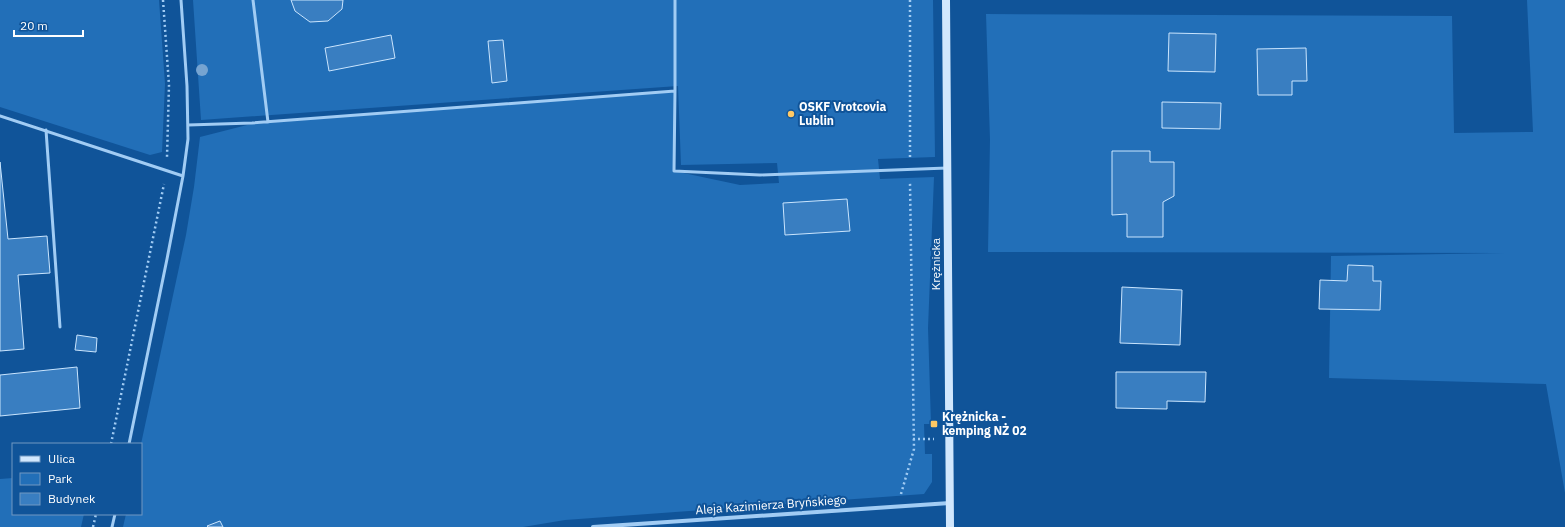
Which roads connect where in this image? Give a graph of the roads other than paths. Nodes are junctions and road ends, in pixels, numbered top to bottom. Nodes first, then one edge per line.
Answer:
1 (181, 0) edge
2 (253, 0) edge
3 (675, 0) edge
4 (946, 0) edge
5 (675, 91) junction
6 (0, 116) edge
7 (268, 122) junction
8 (188, 124) junction
9 (46, 130) junction
10 (947, 168) junction
11 (183, 176) junction
12 (60, 327) dead end
13 (129, 443) edge
14 (950, 503) junction
15 (115, 515) edge
16 (112, 527) edge
17 (594, 527) edge
18 (950, 527) edge

1 - 8 lane
2 - 7 lane
3 - 5 lane
4 - 10 street, Krężnicka
5 - 7 lane
5 - 10 lane
6 - 9 lane
7 - 8 lane
8 - 11 lane
9 - 11 lane
9 - 12 lane
10 - 14 street, Krężnicka
11 - 13 lane
14 - 17 street, Aleja Kazimierza Bryńskiego
14 - 18 street, Krężnicka
15 - 16 lane

